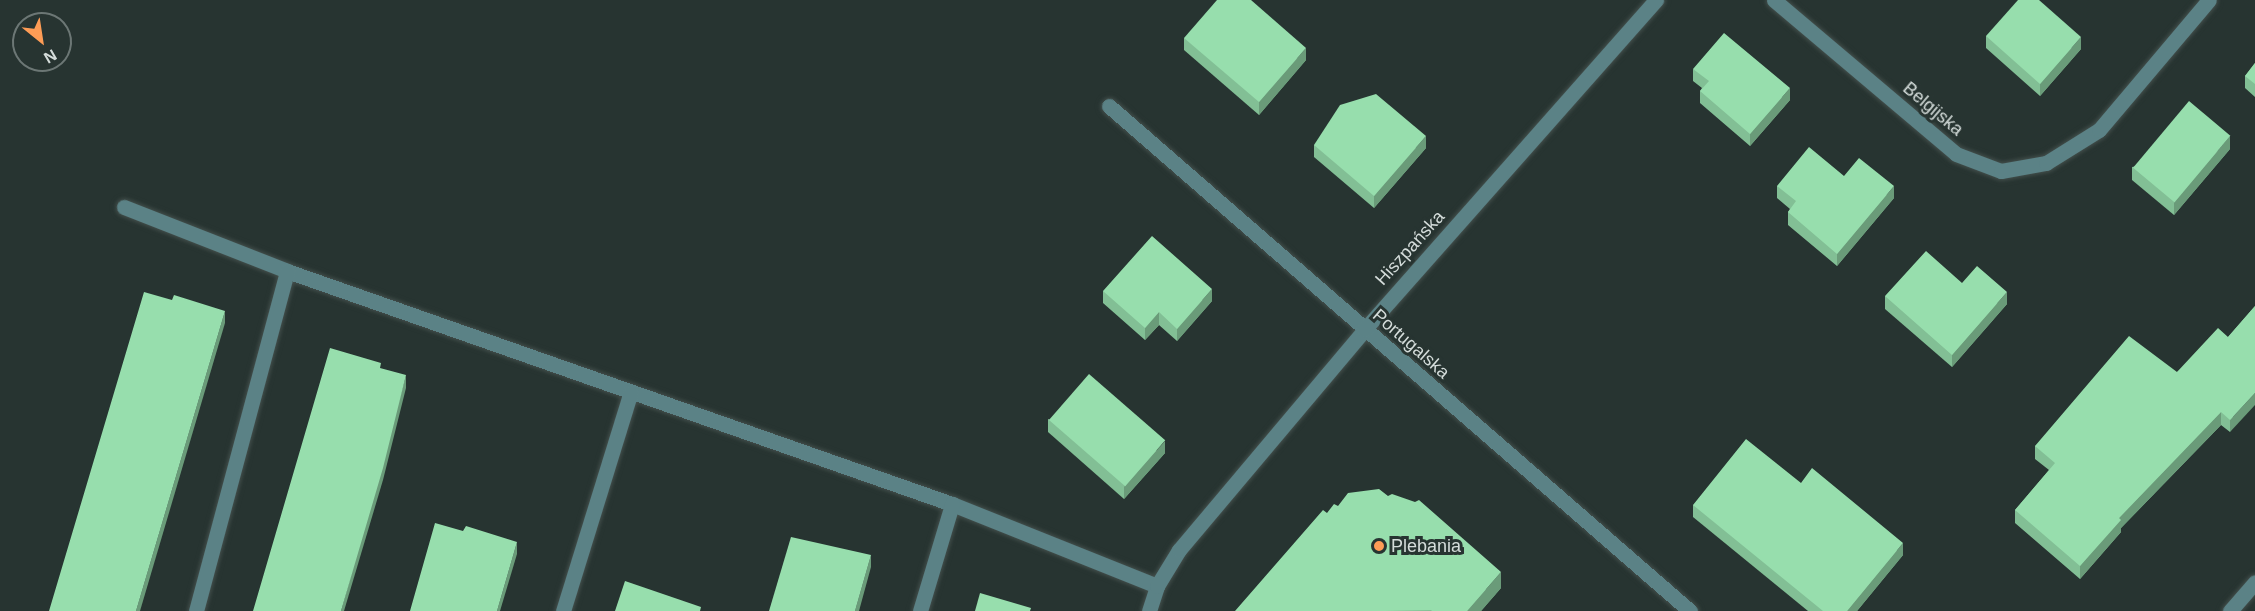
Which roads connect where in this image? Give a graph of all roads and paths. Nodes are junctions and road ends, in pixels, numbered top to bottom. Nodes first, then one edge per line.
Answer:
1 (1656, 0) edge
2 (1774, 0) edge
3 (2209, 0) edge
4 (1109, 106) dead end
5 (124, 207) dead end
6 (287, 271) junction
7 (1364, 330) junction
8 (631, 392) junction
9 (952, 504) junction
10 (2255, 582) edge
11 (1157, 586) junction
12 (196, 611) edge
13 (563, 611) edge
14 (920, 611) edge
15 (1149, 611) edge
16 (1690, 611) edge
17 (2230, 611) edge

1 - 7 street, Hiszpańska
2 - 3 street, Belgijska
4 - 7 street, Portugalska
5 - 6 street
6 - 8 street
6 - 12 street
7 - 11 street, Hiszpańska
7 - 16 street, Portugalska
8 - 9 street
8 - 13 street
9 - 11 street
9 - 14 street
10 - 17 street
11 - 15 street, Hiszpańska

